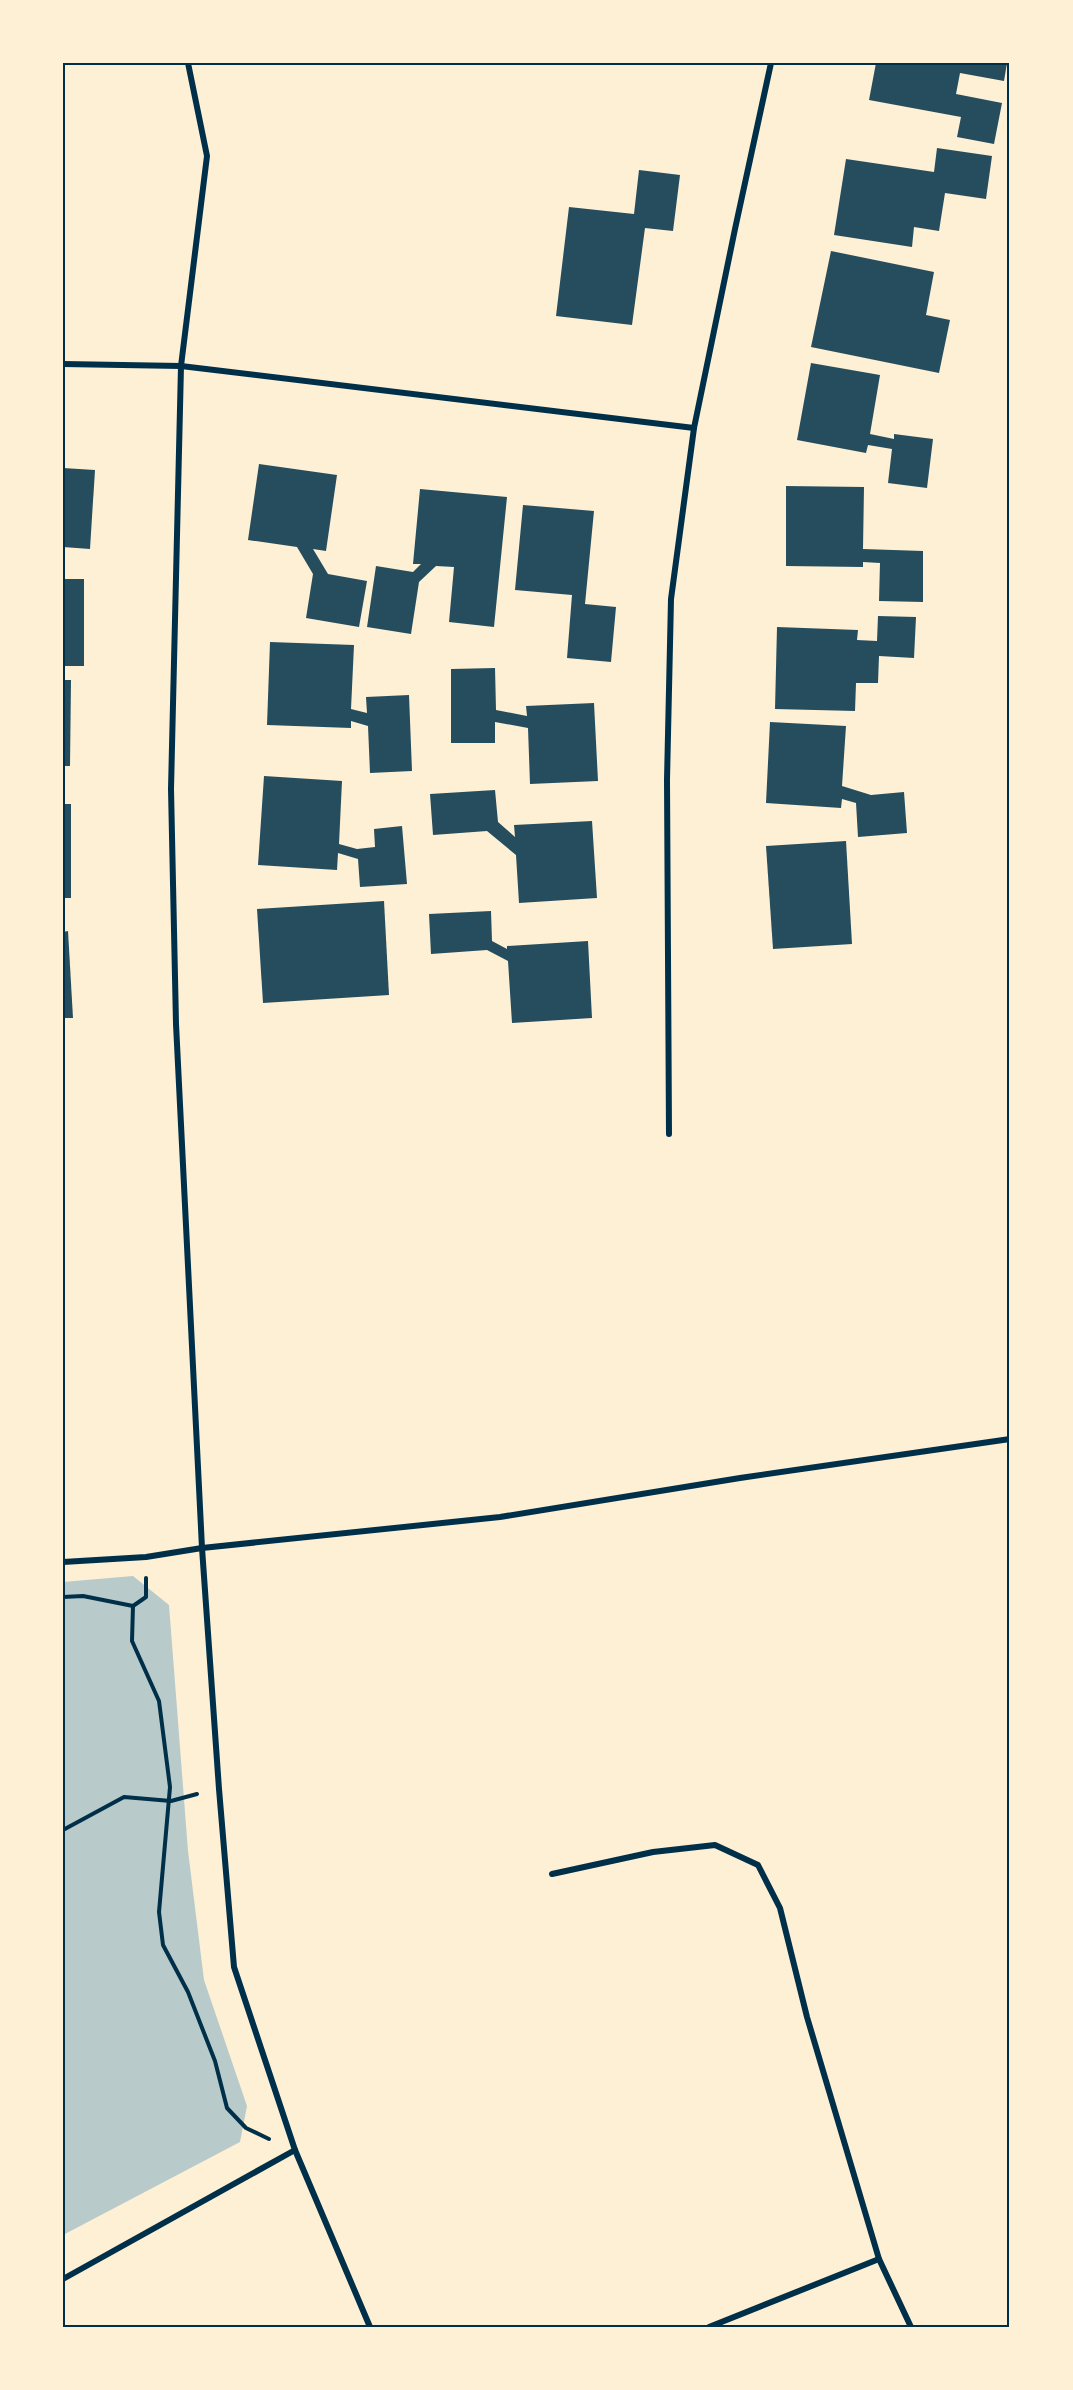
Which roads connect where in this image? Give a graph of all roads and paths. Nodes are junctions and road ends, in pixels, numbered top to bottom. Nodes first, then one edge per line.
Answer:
1 (188, 63) edge
2 (771, 63) edge
3 (63, 364) edge
4 (181, 366) junction
5 (694, 428) junction
6 (669, 1134) dead end
7 (1010, 1439) edge
8 (202, 1548) junction
9 (146, 1557) junction
10 (63, 1562) edge
11 (63, 1597) edge
12 (133, 1606) junction
13 (219, 1789) junction
14 (171, 1801) junction
15 (63, 1830) edge
16 (552, 1874) dead end
17 (295, 2150) junction
18 (879, 2259) junction
19 (63, 2279) edge
20 (370, 2327) edge
21 (709, 2327) edge
22 (911, 2327) edge

1 - 4 street
2 - 5 street
3 - 4 street
4 - 5 street
4 - 8 street
5 - 6 street
7 - 8 street
8 - 9 street
8 - 13 street
9 - 10 street
9 - 12 path
11 - 12 path
12 - 14 path
13 - 14 path
13 - 17 street
14 - 15 path
14 - 17 path
16 - 18 street
17 - 19 street
17 - 20 street
18 - 21 street
18 - 22 street

